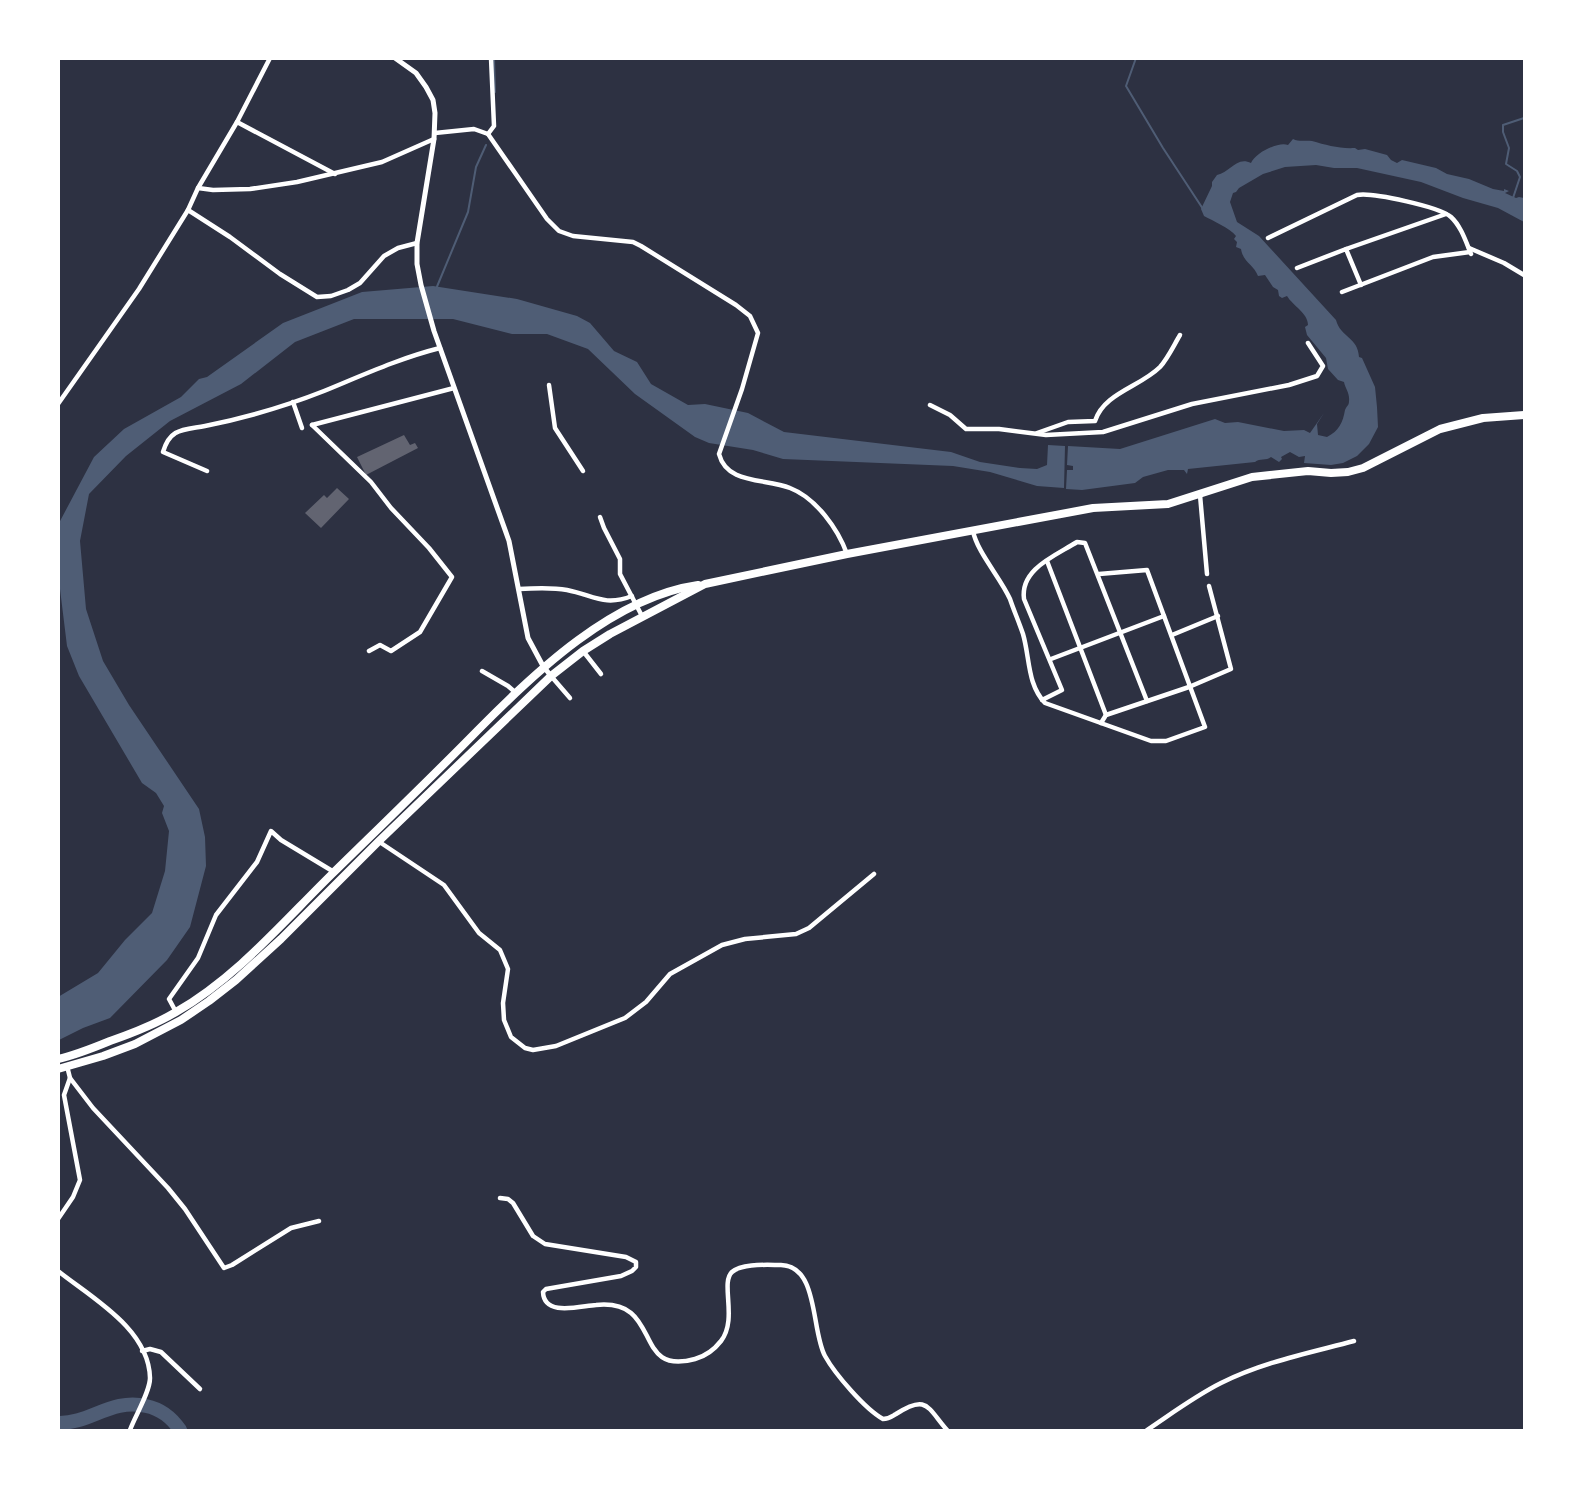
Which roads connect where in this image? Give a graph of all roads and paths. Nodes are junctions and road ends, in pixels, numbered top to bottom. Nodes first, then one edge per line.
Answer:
1 (270, 58) edge
2 (394, 58) edge
3 (491, 58) edge
4 (237, 122) junction
5 (488, 134) junction
6 (434, 136) junction
7 (335, 174) junction
8 (198, 188) junction
9 (188, 210) junction
10 (1446, 214) junction
11 (1268, 238) dead end
12 (417, 243) junction
13 (1346, 249) junction
14 (1470, 251) junction
15 (1297, 268) dead end
16 (1524, 275) edge
17 (1361, 285) junction
18 (1342, 292) dead end
19 (1180, 334) dead end
20 (1308, 343) dead end
21 (440, 348) junction
22 (549, 385) dead end
23 (454, 388) junction
24 (293, 402) junction
25 (58, 404) edge
26 (930, 405) dead end
27 (1524, 415) edge
28 (302, 428) dead end
29 (1034, 434) junction
30 (207, 471) dead end
31 (583, 471) dead end
32 (1200, 495) junction
33 (600, 518) dead end
34 (973, 531) junction
35 (847, 554) junction
36 (1047, 561) junction
37 (1098, 574) junction
38 (1207, 574) dead end
39 (705, 584) junction
40 (1209, 586) dead end
41 (519, 589) junction
42 (632, 596) junction
43 (636, 606) junction
44 (642, 616) junction
45 (1164, 616) junction
46 (1218, 616) junction
47 (1121, 632) junction
48 (1172, 635) junction
49 (1080, 648) junction
50 (369, 651) dead end
51 (583, 651) junction
52 (1051, 659) junction
53 (543, 666) junction
54 (482, 671) dead end
55 (601, 674) dead end
56 (551, 676) junction
57 (1190, 687) junction
58 (516, 693) junction
59 (570, 698) dead end
60 (1042, 700) junction
61 (1147, 701) junction
62 (1106, 715) junction
63 (1101, 723) junction
64 (375, 839) junction
65 (334, 872) junction
66 (874, 874) dead end
67 (176, 1012) junction
68 (62, 1058) edge
69 (63, 1068) edge
70 (70, 1078) junction
71 (66, 1108) junction
72 (58, 1109) edge
73 (500, 1198) dead end
74 (58, 1219) edge
75 (319, 1221) dead end
76 (58, 1271) edge
77 (1354, 1341) dead end
78 (142, 1351) junction
79 (200, 1389) dead end
80 (130, 1431) edge
81 (946, 1431) edge
82 (1147, 1431) edge

1 - 4 street
2 - 6 street
3 - 5 street
4 - 7 street
4 - 8 street
5 - 6 street
5 - 35 street
6 - 7 street
6 - 12 street
7 - 8 street
8 - 9 street
9 - 12 street
9 - 25 street
10 - 11 street
10 - 13 street
10 - 14 street
12 - 21 street
13 - 15 street
13 - 17 street
14 - 16 street
14 - 17 street
17 - 18 street
19 - 29 street
20 - 29 street
21 - 23 street
21 - 24 street
22 - 31 street
23 - 41 street
23 - 50 street
24 - 28 street
24 - 30 street
26 - 29 street
27 - 32 highway
32 - 34 highway
32 - 38 street
33 - 42 street
34 - 35 highway
34 - 60 street
35 - 39 highway
36 - 37 street
36 - 49 street
36 - 52 street
37 - 45 street
37 - 47 street
39 - 43 highway
39 - 44 highway
40 - 46 street
41 - 42 street
41 - 53 street
42 - 43 street
43 - 44 street
43 - 53 highway
44 - 51 highway
45 - 47 street
45 - 48 street
46 - 48 street
46 - 57 street
47 - 49 street
47 - 61 street
48 - 57 street
49 - 52 street
49 - 62 street
51 - 55 street
51 - 56 highway
52 - 60 street
53 - 56 street
53 - 58 highway
54 - 58 street
56 - 59 street
56 - 64 highway
57 - 61 street
57 - 63 street
58 - 64 highway
60 - 63 street
61 - 62 street
62 - 63 street
64 - 65 highway
64 - 66 street
64 - 69 highway
65 - 67 highway
65 - 67 street
67 - 68 highway
68 - 69 street
69 - 70 street
70 - 71 street
70 - 75 street
71 - 72 street
71 - 74 street
73 - 81 street
76 - 78 street
77 - 82 street
78 - 79 street
78 - 80 street

